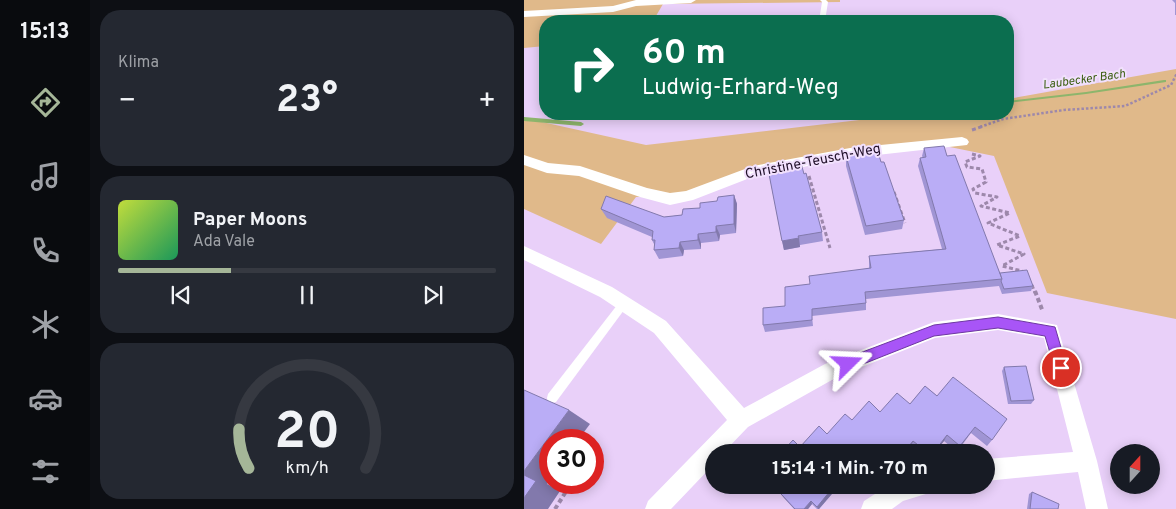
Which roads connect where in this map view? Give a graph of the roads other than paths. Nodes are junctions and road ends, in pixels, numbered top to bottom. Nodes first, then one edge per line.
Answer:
1 (691, 0) edge
2 (823, 0) edge
3 (524, 14) edge
4 (823, 15) edge
5 (962, 142) road end
6 (524, 160) edge
7 (524, 253) edge
8 (624, 303) junction
9 (1050, 331) joint
10 (552, 398) dead end
11 (740, 420) junction
12 (1086, 461) junction
13 (995, 469) edge
14 (895, 494) edge
15 (656, 509) edge
16 (872, 509) edge
17 (1097, 509) edge

1 - 3 street
2 - 4 lane
5 - 6 street, Christine-Teusch-Weg
7 - 8 street
8 - 10 lane
8 - 11 street
9 - 11 street
9 - 12 street
11 - 15 street
12 - 13 street
12 - 17 street
14 - 16 street

